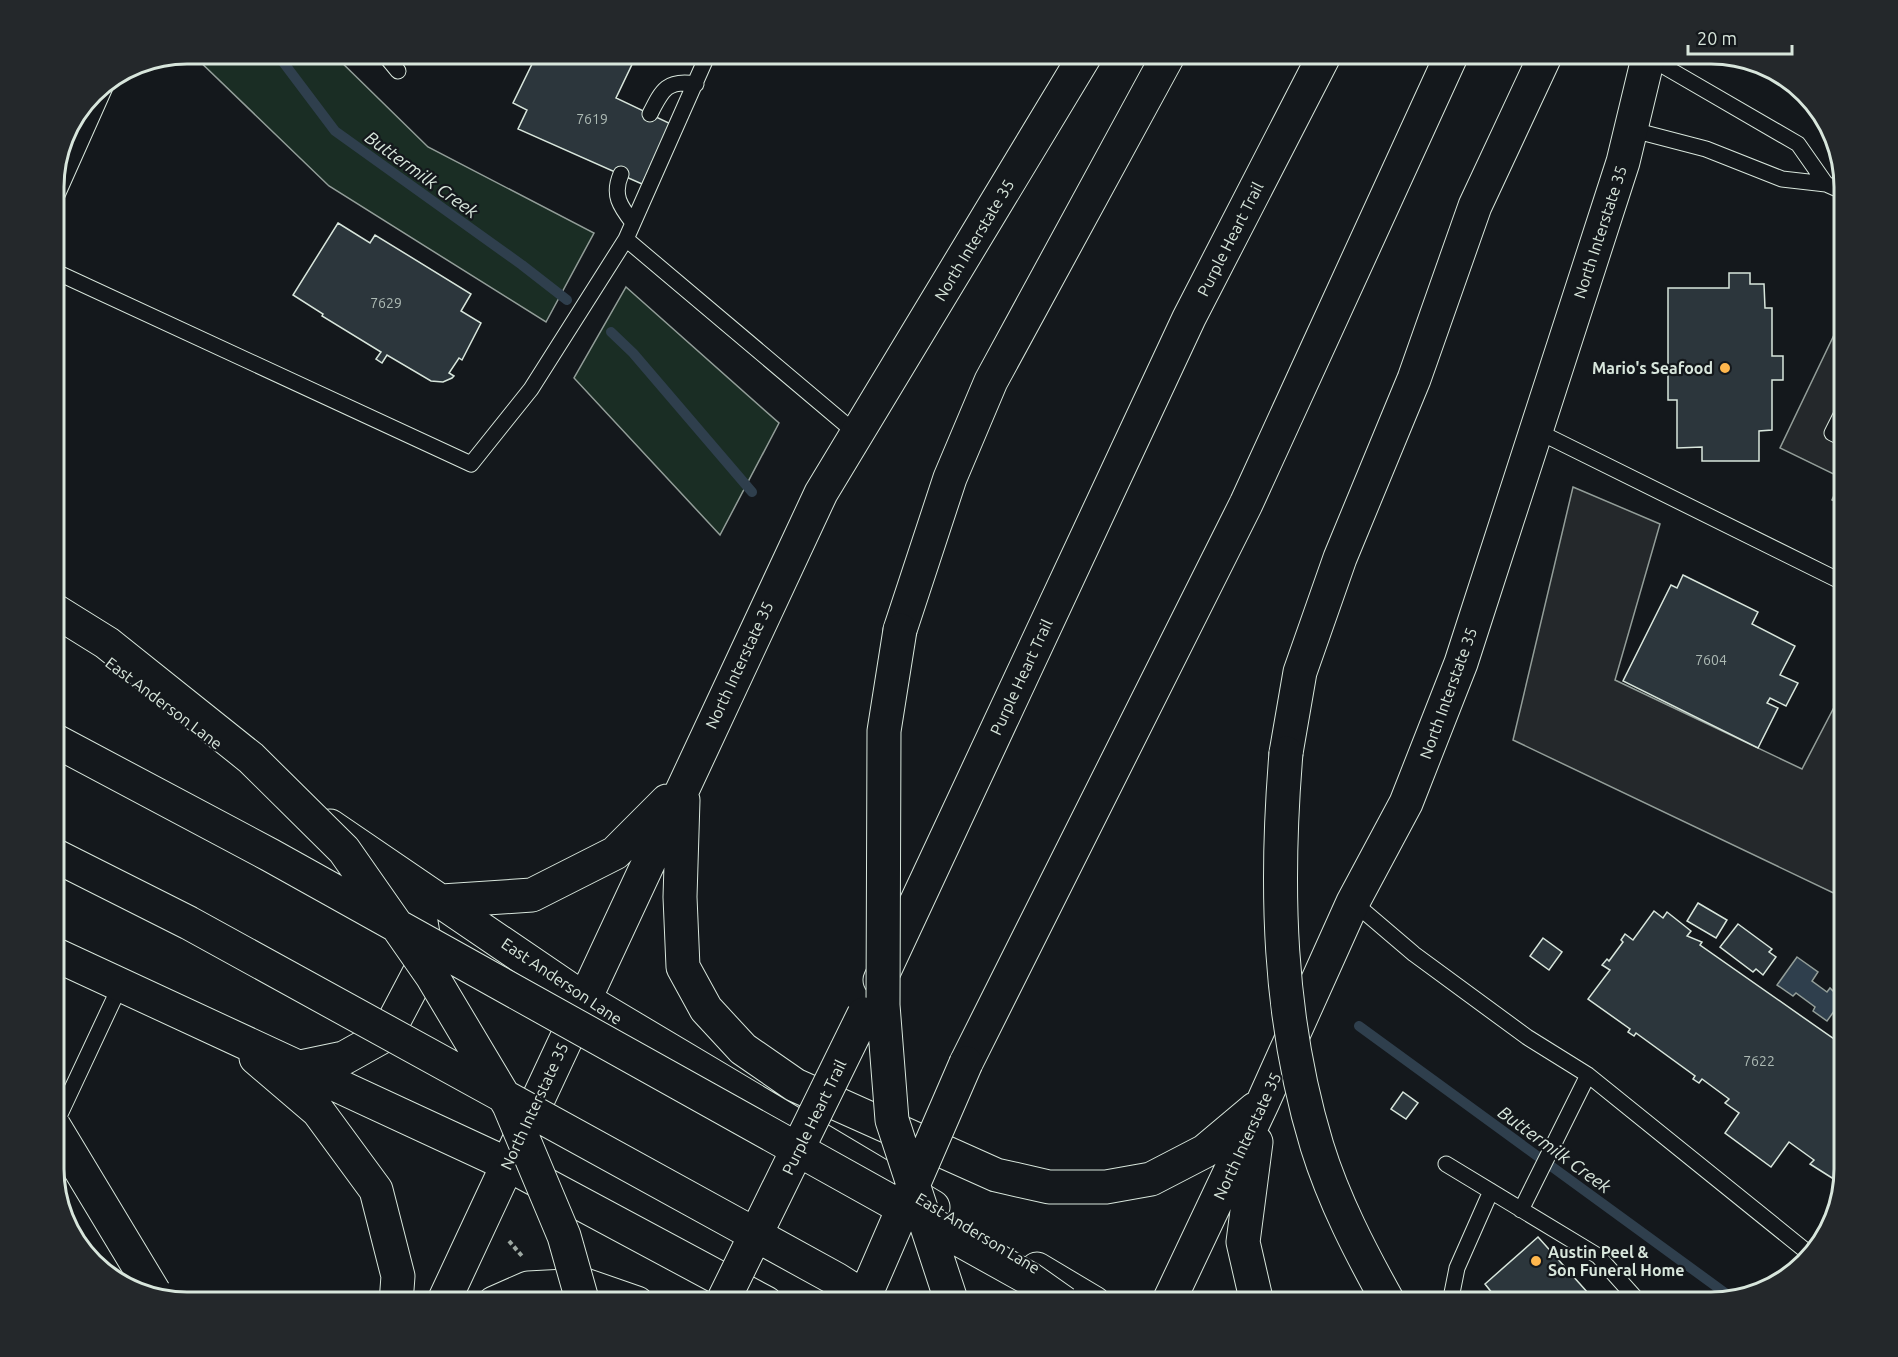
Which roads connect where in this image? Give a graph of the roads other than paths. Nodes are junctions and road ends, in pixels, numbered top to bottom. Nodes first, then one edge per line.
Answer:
1 (1075, 64) edge
2 (1163, 64) edge
3 (1320, 64) edge
4 (1447, 64) edge
5 (1541, 64) edge
6 (1647, 64) edge
7 (1664, 64) edge
8 (393, 65) edge
9 (704, 65) edge
10 (398, 71) dead end
11 (696, 84) junction
12 (99, 101) edge
13 (650, 114) dead end
14 (1632, 130) junction
15 (621, 174) dead end
16 (65, 177) edge
17 (1826, 184) junction
18 (1834, 188) edge
19 (633, 223) junction
20 (626, 239) junction
21 (65, 276) edge
22 (1535, 430) junction
23 (857, 434) junction
24 (1834, 578) edge
25 (65, 617) edge
26 (65, 631) edge
27 (65, 746) edge
28 (683, 785) junction
29 (372, 856) junction
30 (65, 861) edge
31 (442, 901) junction
32 (1353, 902) junction
33 (65, 959) edge
34 (121, 984) junction
35 (584, 999) junction
36 (225, 1032) junction
37 (301, 1067) junction
38 (1588, 1075) junction
39 (1263, 1102) junction
40 (65, 1103) edge
41 (65, 1144) edge
42 (507, 1164) junction
43 (1446, 1164) dead end
44 (1491, 1191) junction
45 (1521, 1210) junction
46 (1804, 1249) edge
47 (151, 1287) edge
48 (397, 1292) edge
49 (448, 1292) edge
50 (519, 1292) edge
51 (580, 1292) edge
52 (606, 1292) edge
53 (727, 1292) edge
54 (746, 1292) edge
55 (857, 1292) edge
56 (867, 1292) edge
57 (948, 1292) edge
58 (1048, 1292) edge
59 (1076, 1292) edge
60 (1173, 1292) edge
61 (1254, 1292) edge
62 (1383, 1292) edge
63 (1452, 1292) edge
64 (1630, 1292) edge

1 - 23 main road, North Interstate 35
2 - 57 main road, bridge
3 - 53 main road, Purple Heart Trail, bridge
4 - 56 main road, bridge
5 - 62 main road, bridge
6 - 14 main road, North Interstate 35
7 - 17 lane
8 - 10 lane
9 - 11 lane
11 - 13 lane
11 - 19 lane
12 - 16 lane
14 - 17 lane
14 - 22 main road, North Interstate 35
15 - 19 lane
17 - 18 lane
19 - 20 lane
20 - 21 lane
20 - 23 lane
22 - 24 lane
22 - 32 main road, North Interstate 35
23 - 28 main road, North Interstate 35
25 - 51 main road, bridge
26 - 29 main road, East Anderson Lane
27 - 58 main road, bridge
28 - 31 main road
28 - 35 main road, North Interstate 35
28 - 39 main road
29 - 31 main road, East Anderson Lane
29 - 37 main road
30 - 55 main road, bridge
31 - 35 main road, East Anderson Lane
32 - 38 lane
32 - 39 main road, North Interstate 35
33 - 34 main road
34 - 36 main road
34 - 40 lane
35 - 42 main road, North Interstate 35
35 - 59 main road, East Anderson Lane
36 - 37 main road
36 - 48 main road
37 - 42 main road
38 - 45 lane
38 - 46 lane
39 - 60 main road, North Interstate 35
39 - 61 main road
41 - 47 main road, bridge
42 - 49 main road, North Interstate 35
42 - 54 main road
43 - 44 lane
44 - 45 lane
44 - 63 lane
45 - 64 lane
50 - 52 main road

